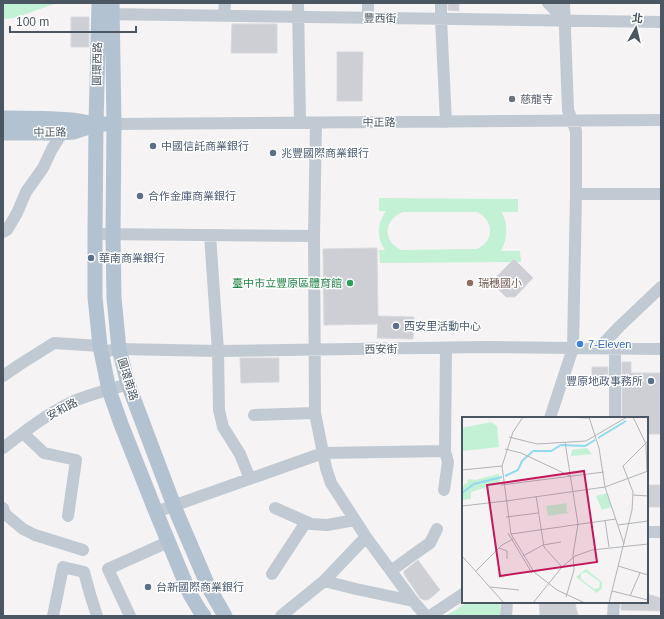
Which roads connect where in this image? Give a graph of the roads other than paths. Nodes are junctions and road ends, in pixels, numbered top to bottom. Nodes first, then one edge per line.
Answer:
1 (224, 3) edge
2 (298, 3) edge
3 (368, 3) edge
4 (441, 3) edge
5 (548, 3) edge
6 (564, 3) edge
7 (105, 9) edge
8 (224, 15) junction
9 (298, 17) junction
10 (368, 18) junction
11 (441, 19) junction
12 (564, 20) junction
13 (661, 22) edge
14 (3, 118) edge
15 (661, 120) edge
16 (572, 121) junction
17 (446, 122) junction
18 (300, 123) junction
19 (316, 123) junction
20 (96, 124) junction
21 (114, 124) junction
22 (3, 133) edge
23 (62, 133) junction
24 (576, 194) junction
25 (661, 194) edge
26 (3, 232) edge
27 (95, 234) junction
28 (113, 234) junction
29 (210, 235) junction
30 (314, 236) junction
31 (661, 288) edge
32 (446, 348) junction
33 (573, 348) junction
34 (599, 348) junction
35 (100, 349) junction
36 (119, 349) junction
37 (615, 349) junction
38 (661, 349) edge
39 (315, 350) junction
40 (218, 351) junction
41 (3, 376) edge
42 (128, 384) junction
43 (109, 390) junction
44 (315, 413) junction
45 (254, 414) dead end
46 (550, 417) edge
47 (615, 417) edge
48 (23, 433) junction
49 (3, 448) edge
50 (444, 451) junction
51 (323, 452) junction
52 (250, 479) junction
53 (444, 490) dead end
54 (174, 506) junction
55 (3, 508) edge
56 (275, 508) dead end
57 (156, 512) junction
58 (68, 516) dead end
59 (355, 520) junction
60 (306, 522) junction
61 (437, 529) dead end
62 (648, 532) edge
63 (661, 532) edge
64 (366, 537) junction
65 (168, 542) junction
66 (83, 550) dead end
67 (391, 571) junction
68 (272, 574) dead end
69 (324, 581) junction
70 (462, 595) edge
71 (413, 601) junction
72 (507, 603) edge
73 (614, 603) edge
74 (54, 616) edge
75 (97, 616) edge
76 (130, 616) edge
77 (204, 616) edge
78 (225, 616) edge
79 (281, 616) edge
80 (426, 616) edge
81 (430, 616) edge
82 (506, 616) edge
83 (613, 616) edge

1 - 8 street
2 - 9 street
3 - 10 street
4 - 11 street
5 - 12 street
6 - 12 street
7 - 8 street, 豐西街
7 - 20 main road, 圓環西路
7 - 21 main road, 圓環西路
8 - 9 street, 豐西街
9 - 10 street, 豐西街
9 - 18 street
10 - 11 street, 豐西街
11 - 12 street, 豐西街
11 - 17 street
12 - 13 street, 豐西街
12 - 16 street
14 - 20 main road, 中正路
15 - 16 street, 中正路
16 - 17 street, 中正路
16 - 24 street
17 - 19 street, 中正路
18 - 19 street, 中正路
18 - 21 street, 中正路
19 - 30 street
20 - 21 main road, 中正路
20 - 23 main road, 中正路
20 - 27 main road, 圓環南路
21 - 28 main road, 圓環南路
22 - 23 main road, 中正路
23 - 26 street
24 - 25 street
24 - 33 street
27 - 28 street
27 - 35 main road, 圓環南路
28 - 29 street
28 - 36 main road, 圓環南路
29 - 30 street
29 - 40 street
30 - 39 street
31 - 34 street
32 - 33 street, 西安街
32 - 39 street, 西安街
32 - 50 street
33 - 34 street, 西安街
33 - 46 street
34 - 37 street, 西安街
35 - 36 street, 西安街
35 - 41 street, 西安街
35 - 43 main road, 圓環南路
36 - 40 street, 西安街
36 - 42 main road, 圓環南路
37 - 38 street, 西安街
37 - 47 street
39 - 40 street, 西安街
39 - 44 street
40 - 52 street
42 - 43 street, 安和路
42 - 54 main road, 圓環南路
43 - 48 street, 安和路
43 - 57 main road, 圓環南路
44 - 45 street
44 - 51 street
48 - 49 street, 安和路
48 - 58 street
50 - 51 street
50 - 53 street
51 - 52 street
51 - 59 street
52 - 54 street
54 - 57 street
54 - 78 main road, 圓環南路
55 - 66 street
56 - 60 street
57 - 65 main road, 圓環南路
59 - 60 street
59 - 64 street
60 - 68 street
61 - 67 street
62 - 63 street
64 - 67 street
64 - 69 street
65 - 76 street
65 - 77 main road, 圓環南路
67 - 71 street
69 - 71 street
69 - 79 street
70 - 81 street
71 - 80 street
72 - 82 street
73 - 83 street
74 - 75 street

